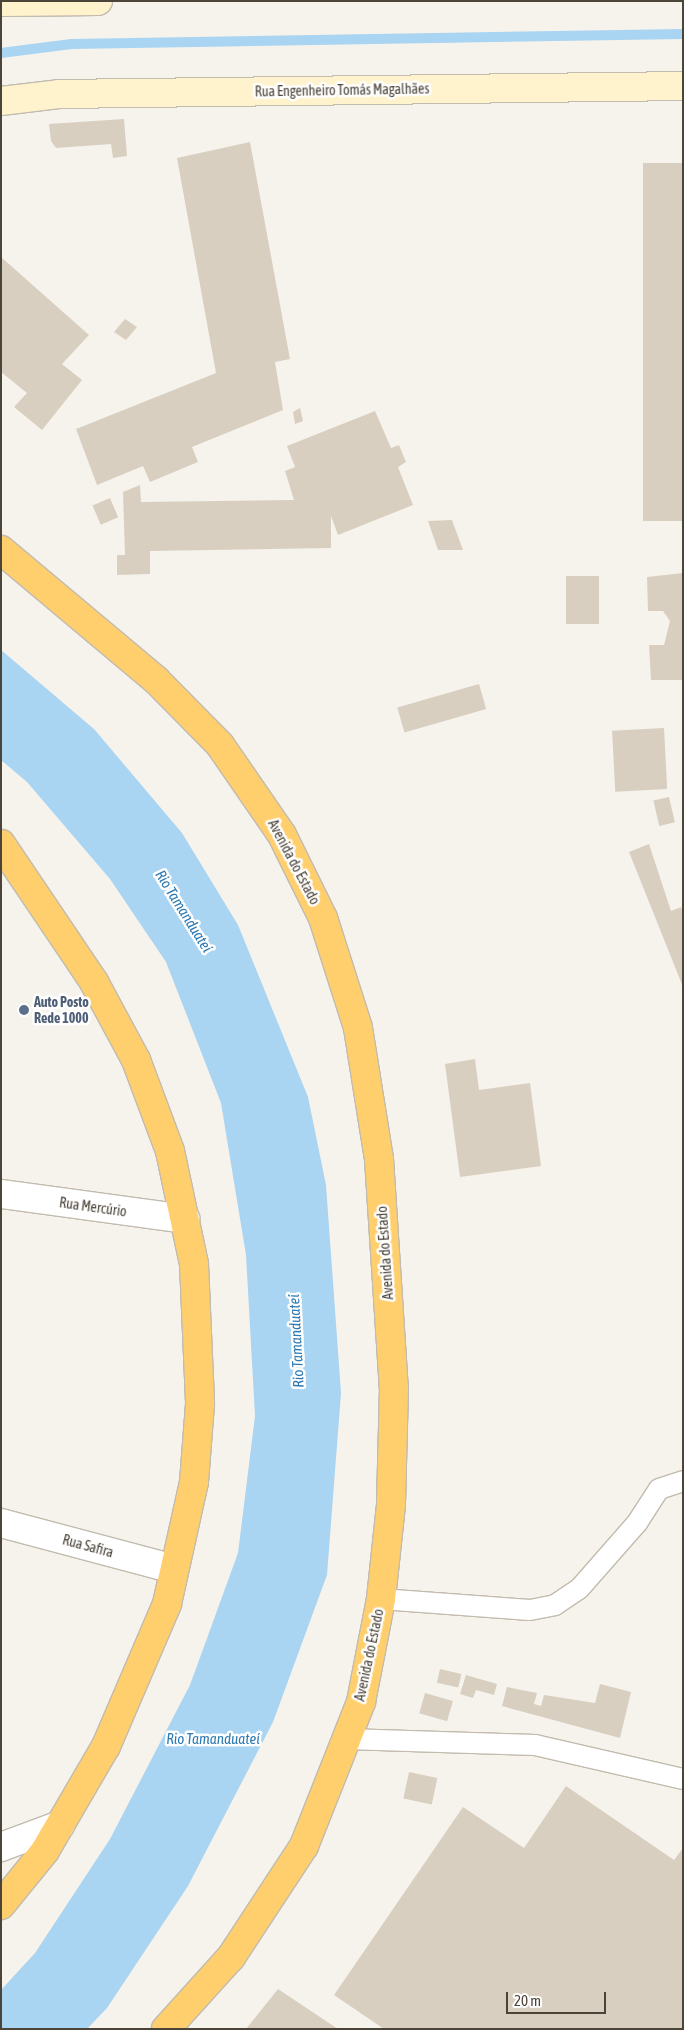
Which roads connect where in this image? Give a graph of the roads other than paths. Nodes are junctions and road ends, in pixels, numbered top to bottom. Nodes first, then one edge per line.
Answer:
1 (98, 1) edge
2 (1, 2) edge
3 (683, 86) edge
4 (1, 101) edge
5 (1, 550) edge
6 (1, 844) edge
7 (1, 1194) edge
8 (185, 1219) junction
9 (683, 1481) edge
10 (1, 1523) edge
11 (174, 1569) junction
12 (381, 1599) junction
13 (346, 1739) junction
14 (683, 1779) edge
15 (60, 1825) junction
16 (1, 1847) edge
17 (1, 1905) edge
18 (166, 2029) edge

1 - 2 street
3 - 4 street, Rua Engenheiro Tomás Magalhães
5 - 12 highway, Avenida do Estado
6 - 8 highway
7 - 8 street, Rua Mercúrio
8 - 11 highway
9 - 12 lane
10 - 11 street, Rua Safira
11 - 15 highway
12 - 13 highway, Avenida do Estado
13 - 14 lane
13 - 18 highway, Avenida do Estado
15 - 16 street
15 - 17 highway

